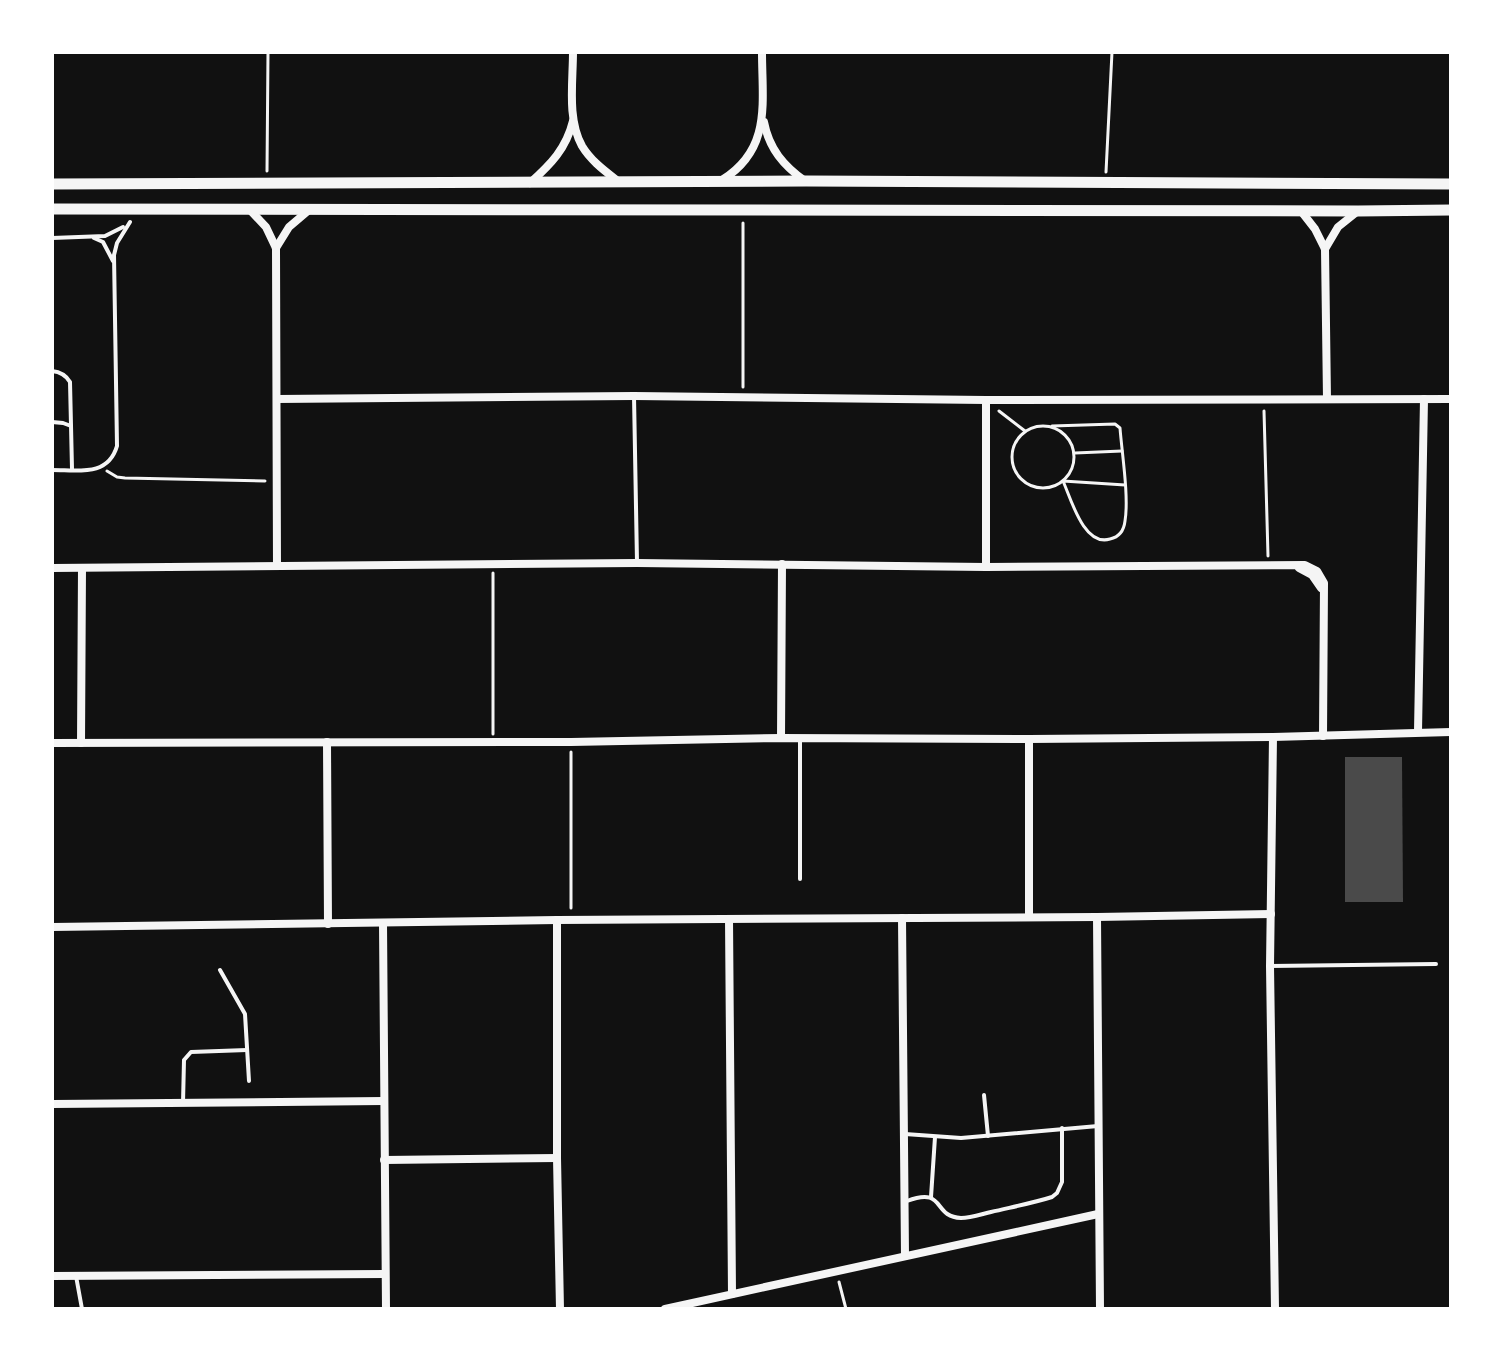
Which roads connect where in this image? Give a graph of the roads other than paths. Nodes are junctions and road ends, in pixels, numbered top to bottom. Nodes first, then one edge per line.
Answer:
1 (573, 52) edge
2 (762, 52) edge
3 (762, 118) junction
4 (573, 121) junction
5 (806, 181) junction
6 (619, 182) junction
7 (720, 182) junction
8 (530, 183) junction
9 (52, 184) edge
10 (1451, 184) edge
11 (143, 208) junction
12 (52, 209) edge
13 (250, 210) junction
14 (309, 210) junction
15 (1451, 210) edge
16 (1301, 211) junction
17 (1358, 211) junction
18 (130, 222) junction
19 (94, 237) junction
20 (52, 238) edge
21 (276, 248) junction
22 (1325, 249) junction
23 (114, 267) junction
24 (52, 371) edge
25 (634, 396) junction
26 (277, 399) junction
27 (1327, 399) junction
28 (1424, 399) junction
29 (1451, 399) edge
30 (986, 400) junction
31 (52, 422) edge
32 (71, 426) junction
33 (52, 470) edge
34 (72, 470) junction
35 (637, 563) junction
36 (782, 564) junction
37 (277, 566) junction
38 (986, 567) junction
39 (52, 568) edge
40 (82, 568) junction
41 (1418, 732) junction
42 (1451, 732) edge
43 (1323, 736) junction
44 (1273, 737) junction
45 (781, 738) junction
46 (800, 739) junction
47 (1029, 739) junction
48 (327, 742) junction
49 (52, 743) edge
50 (81, 743) junction
51 (800, 879) dead end
52 (1271, 914) junction
53 (1029, 917) junction
54 (1097, 917) junction
55 (902, 918) junction
56 (729, 919) junction
57 (557, 920) junction
58 (383, 923) junction
59 (328, 924) junction
60 (52, 927) edge
61 (1436, 964) dead end
62 (1270, 966) junction
63 (220, 970) dead end
64 (248, 1049) junction
65 (249, 1081) dead end
66 (984, 1095) dead end
67 (384, 1101) junction
68 (183, 1103) junction
69 (52, 1104) edge
70 (1098, 1126) junction
71 (1062, 1128) junction
72 (904, 1134) junction
73 (988, 1136) junction
74 (935, 1137) junction
75 (557, 1158) junction
76 (384, 1160) junction
77 (931, 1197) junction
78 (905, 1202) junction
79 (1098, 1214) junction
80 (905, 1256) junction
81 (385, 1274) junction
82 (52, 1276) edge
83 (76, 1276) junction
84 (732, 1294) junction
85 (82, 1309) edge
86 (386, 1309) edge
87 (560, 1309) edge
88 (665, 1309) edge
89 (1100, 1309) edge
90 (1275, 1309) edge

1 - 4 street
2 - 3 street
3 - 5 street
3 - 7 street
4 - 6 street
4 - 8 street
5 - 7 street
5 - 10 street
6 - 7 street
6 - 8 street
8 - 9 street
11 - 12 street
11 - 13 street
11 - 18 lane
13 - 14 street
13 - 21 street
14 - 16 street
14 - 21 street
15 - 17 street
16 - 17 street
16 - 22 street
17 - 22 street
18 - 19 lane
18 - 23 lane
19 - 20 lane
19 - 23 lane
21 - 26 street
22 - 27 street
23 - 34 lane
24 - 32 lane
25 - 26 street
25 - 30 street
25 - 35 lane
26 - 37 street
27 - 28 street
27 - 30 street
28 - 29 street
28 - 41 street
30 - 38 street
31 - 32 lane
32 - 34 lane
33 - 34 lane
35 - 36 street
35 - 37 street
36 - 38 street
36 - 45 street
37 - 40 street
38 - 43 street
39 - 40 street
40 - 50 street
41 - 42 street
41 - 43 street
43 - 44 street
44 - 47 street
44 - 52 street
45 - 46 street
45 - 48 street
46 - 47 street
46 - 51 lane
47 - 53 street
48 - 50 street
48 - 59 street
49 - 50 street
52 - 54 street
52 - 62 street
53 - 54 street
53 - 55 street
54 - 70 street
55 - 56 street
55 - 72 street
56 - 57 street
56 - 84 street
57 - 58 street
57 - 75 street
58 - 59 street
58 - 67 street
59 - 60 street
61 - 62 lane
62 - 90 street
63 - 64 lane
64 - 65 lane
64 - 68 lane
66 - 73 lane
67 - 68 street
67 - 76 street
68 - 69 street
70 - 71 lane
70 - 79 street
71 - 73 lane
71 - 77 lane
72 - 74 lane
72 - 78 street
73 - 74 lane
74 - 77 lane
75 - 76 street
75 - 87 street
76 - 81 street
77 - 78 lane
78 - 80 street
79 - 80 street
79 - 89 street
80 - 84 street
81 - 83 street
81 - 86 street
82 - 83 street
83 - 85 lane
84 - 88 street

